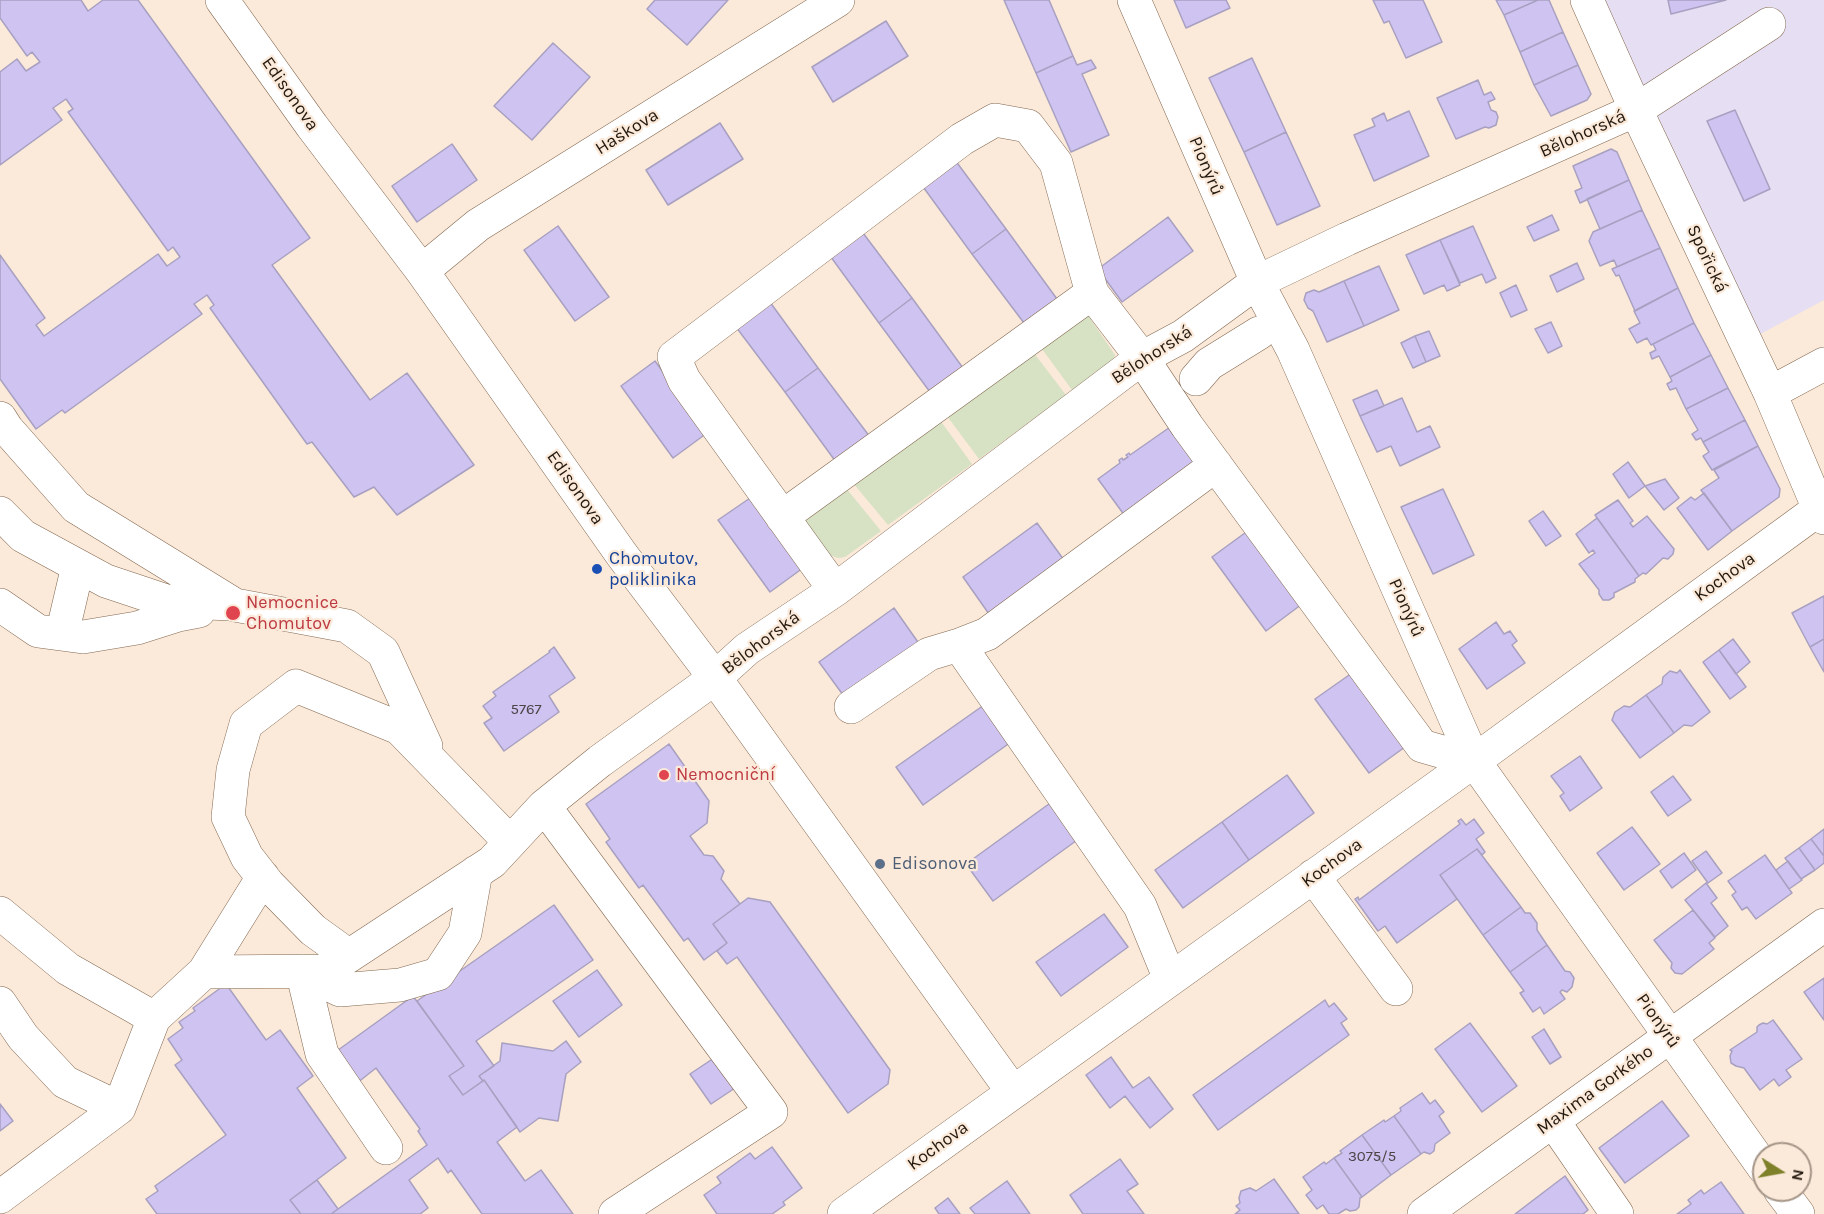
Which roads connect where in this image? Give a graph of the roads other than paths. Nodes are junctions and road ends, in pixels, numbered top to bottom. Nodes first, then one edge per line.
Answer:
1 (222, 0) edge
2 (838, 0) edge
3 (1134, 0) edge
4 (1587, 0) edge
5 (1769, 24) dead end
6 (1636, 110) junction
7 (422, 271) junction
8 (1257, 282) junction
9 (1092, 294) junction
10 (1187, 332) junction
11 (1259, 333) dead end
12 (1142, 358) junction
13 (1824, 364) edge
14 (1770, 393) junction
15 (0, 418) edge
16 (1216, 465) junction
17 (0, 513) edge
18 (1821, 514) edge
19 (782, 517) junction
20 (78, 566) junction
21 (835, 590) junction
22 (235, 604) junction
23 (0, 605) edge
24 (62, 634) junction
25 (959, 645) junction
26 (715, 678) junction
27 (851, 707) dead end
28 (1474, 761) junction
29 (435, 764) junction
30 (544, 806) junction
31 (510, 842) junction
32 (476, 872) junction
33 (1313, 876) junction
34 (262, 877) junction
35 (0, 913) edge
36 (1824, 925) edge
37 (349, 956) junction
38 (302, 971) junction
39 (204, 972) junction
40 (1170, 980) junction
41 (1396, 989) dead end
42 (0, 1003) edge
43 (154, 1018) junction
44 (1669, 1036) junction
45 (1013, 1092) junction
46 (119, 1108) junction
47 (1552, 1121) junction
48 (386, 1148) dead end
49 (1752, 1151) edge
50 (0, 1197) edge
51 (615, 1214) edge
52 (844, 1214) edge
53 (1425, 1214) edge
54 (1617, 1214) edge

1 - 7 street, Edisonova
2 - 7 street, Haškova
3 - 8 street, Pionýrů
4 - 6 street, Spořická
5 - 6 street, Bělohorská
6 - 8 street, Bělohorská
6 - 14 street, Spořická
7 - 26 street, Edisonova
8 - 10 street, Bělohorská
8 - 28 street, Pionýrů
9 - 12 street
9 - 19 street
9 - 19 street
10 - 11 street
10 - 12 street, Bělohorská
12 - 16 street
12 - 21 street, Bělohorská
13 - 14 street
14 - 18 street, Spořická
15 - 22 street
16 - 25 street
16 - 28 street
17 - 20 street
18 - 28 street, Kochova
19 - 21 street
20 - 22 street
20 - 24 street
21 - 26 street, Bělohorská
22 - 24 street
22 - 29 street
23 - 24 street
25 - 27 street
25 - 40 street
26 - 30 street, Bělohorská
26 - 45 street, Edisonova
28 - 33 street, Kochova
28 - 44 street, Pionýrů
29 - 31 street
29 - 34 street
30 - 31 street, Bělohorská
30 - 51 street
31 - 32 street, Bělohorská
32 - 37 street, Bělohorská
32 - 38 street
33 - 40 street, Kochova
33 - 41 street
34 - 37 street
34 - 39 street
35 - 43 street
36 - 44 street, Maxima Gorkého
37 - 38 street, Bělohorská
38 - 39 street, Bělohorská
38 - 48 street
39 - 43 street
40 - 45 street, Kochova
42 - 46 street
43 - 46 street
44 - 47 street, Maxima Gorkého
44 - 49 street, Pionýrů
45 - 52 street, Kochova
46 - 50 street
47 - 53 street, Maxima Gorkého
47 - 54 street

